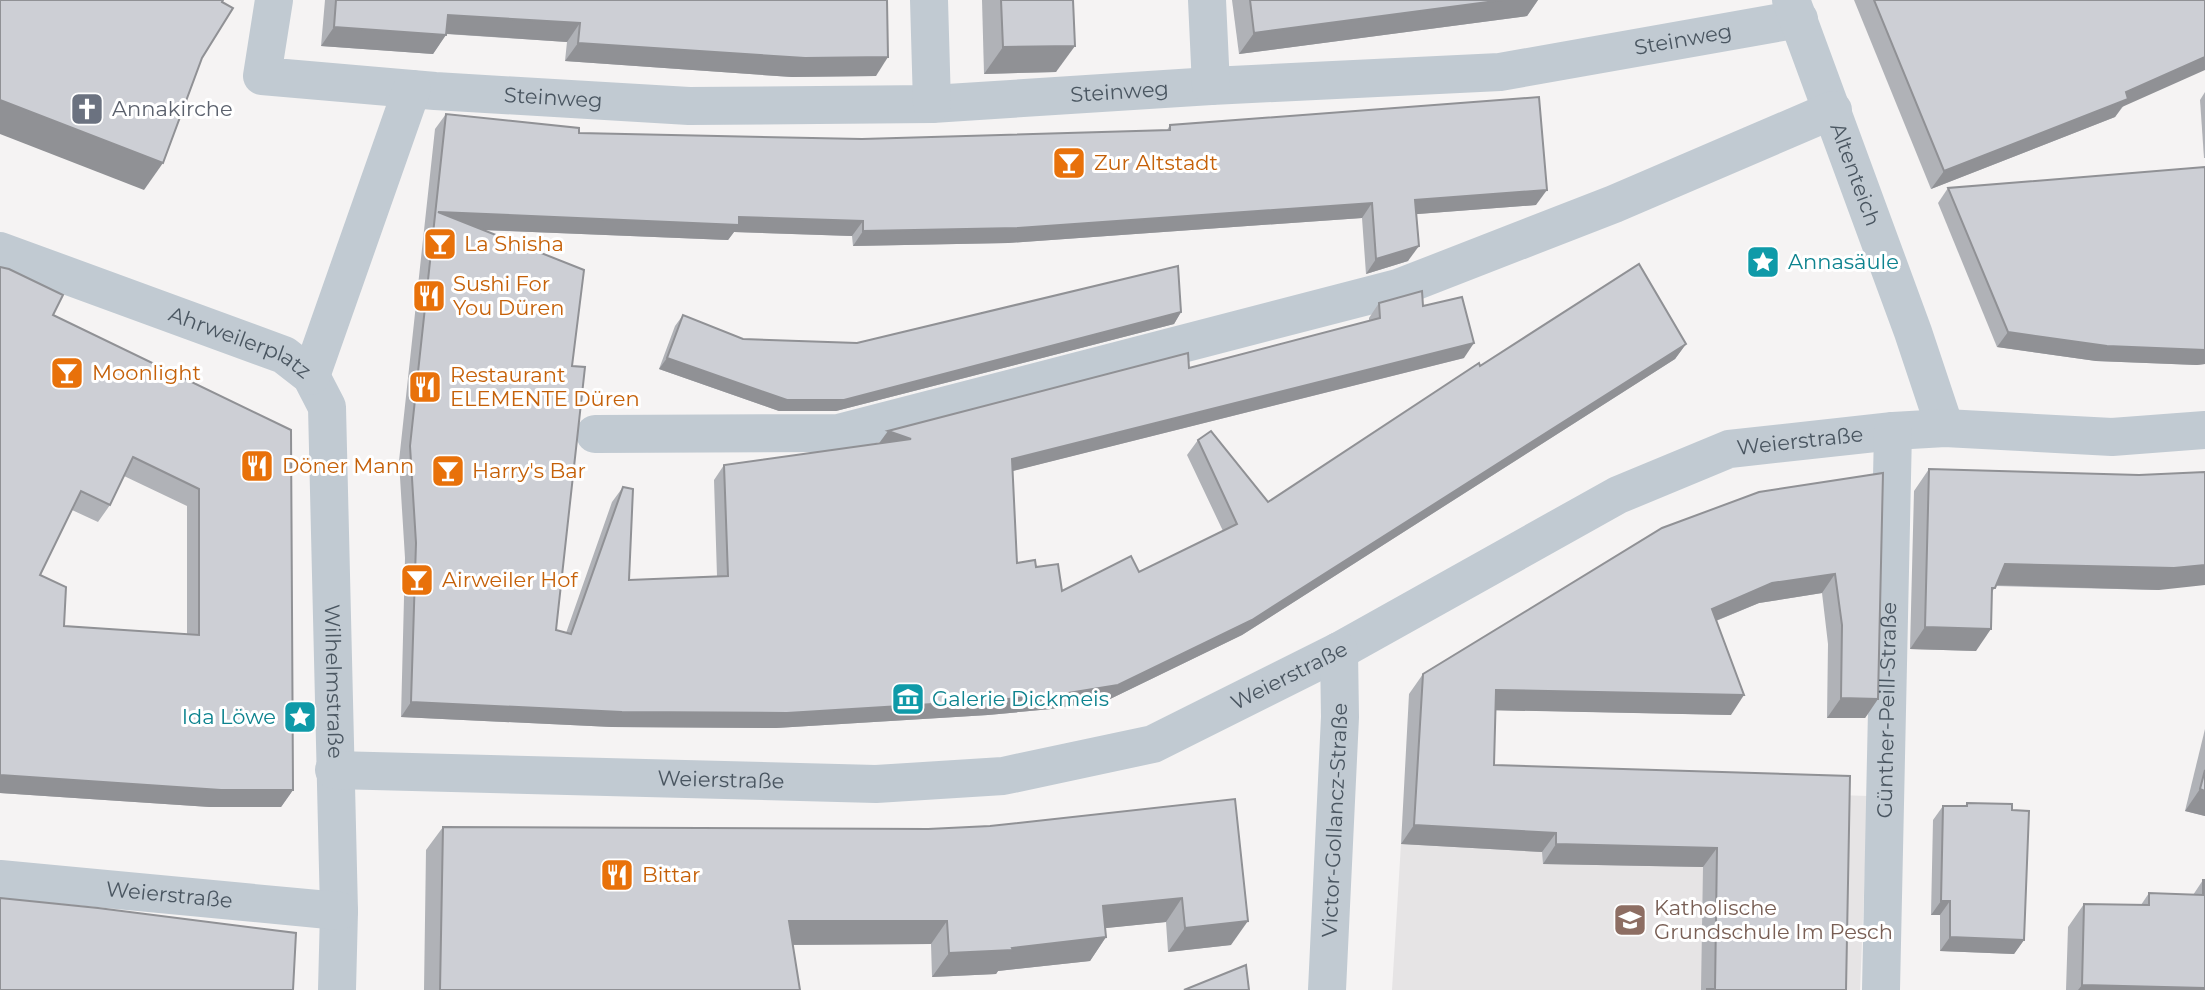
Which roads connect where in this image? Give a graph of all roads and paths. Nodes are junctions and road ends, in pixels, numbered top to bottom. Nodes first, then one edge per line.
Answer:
1 (274, 0) edge
2 (929, 0) edge
3 (1208, 0) edge
4 (1795, 9) edge
5 (1211, 86) junction
6 (424, 90) junction
7 (932, 104) junction
8 (1833, 110) junction
9 (0, 251) edge
10 (311, 376) junction
11 (1945, 428) junction
12 (2205, 430) edge
13 (1893, 431) junction
14 (595, 434) dead end
15 (1339, 651) junction
16 (334, 770) junction
17 (0, 879) edge
18 (339, 911) junction
19 (337, 990) edge
20 (1327, 990) edge
21 (1881, 990) edge

1 - 6 street
2 - 7 street
3 - 5 street
4 - 5 street, Steinweg
4 - 8 street, Altenteich
5 - 7 street, Steinweg
6 - 7 street, Steinweg
6 - 10 street, Ahrweilerplatz
8 - 11 street, Altenteich
8 - 14 street
9 - 10 street, Ahrweilerplatz
10 - 16 street, Wilhelmstraße
11 - 12 street, Weierstraße
11 - 13 street, Weierstraße
13 - 15 street, Weierstraße
13 - 21 street, Günther-Peill-Straße
15 - 16 street, Weierstraße
15 - 20 street, Victor-Gollancz-Straße
16 - 18 street, Wilhelmstraße
17 - 18 street, Weierstraße
18 - 19 street, Wilhelmstraße

